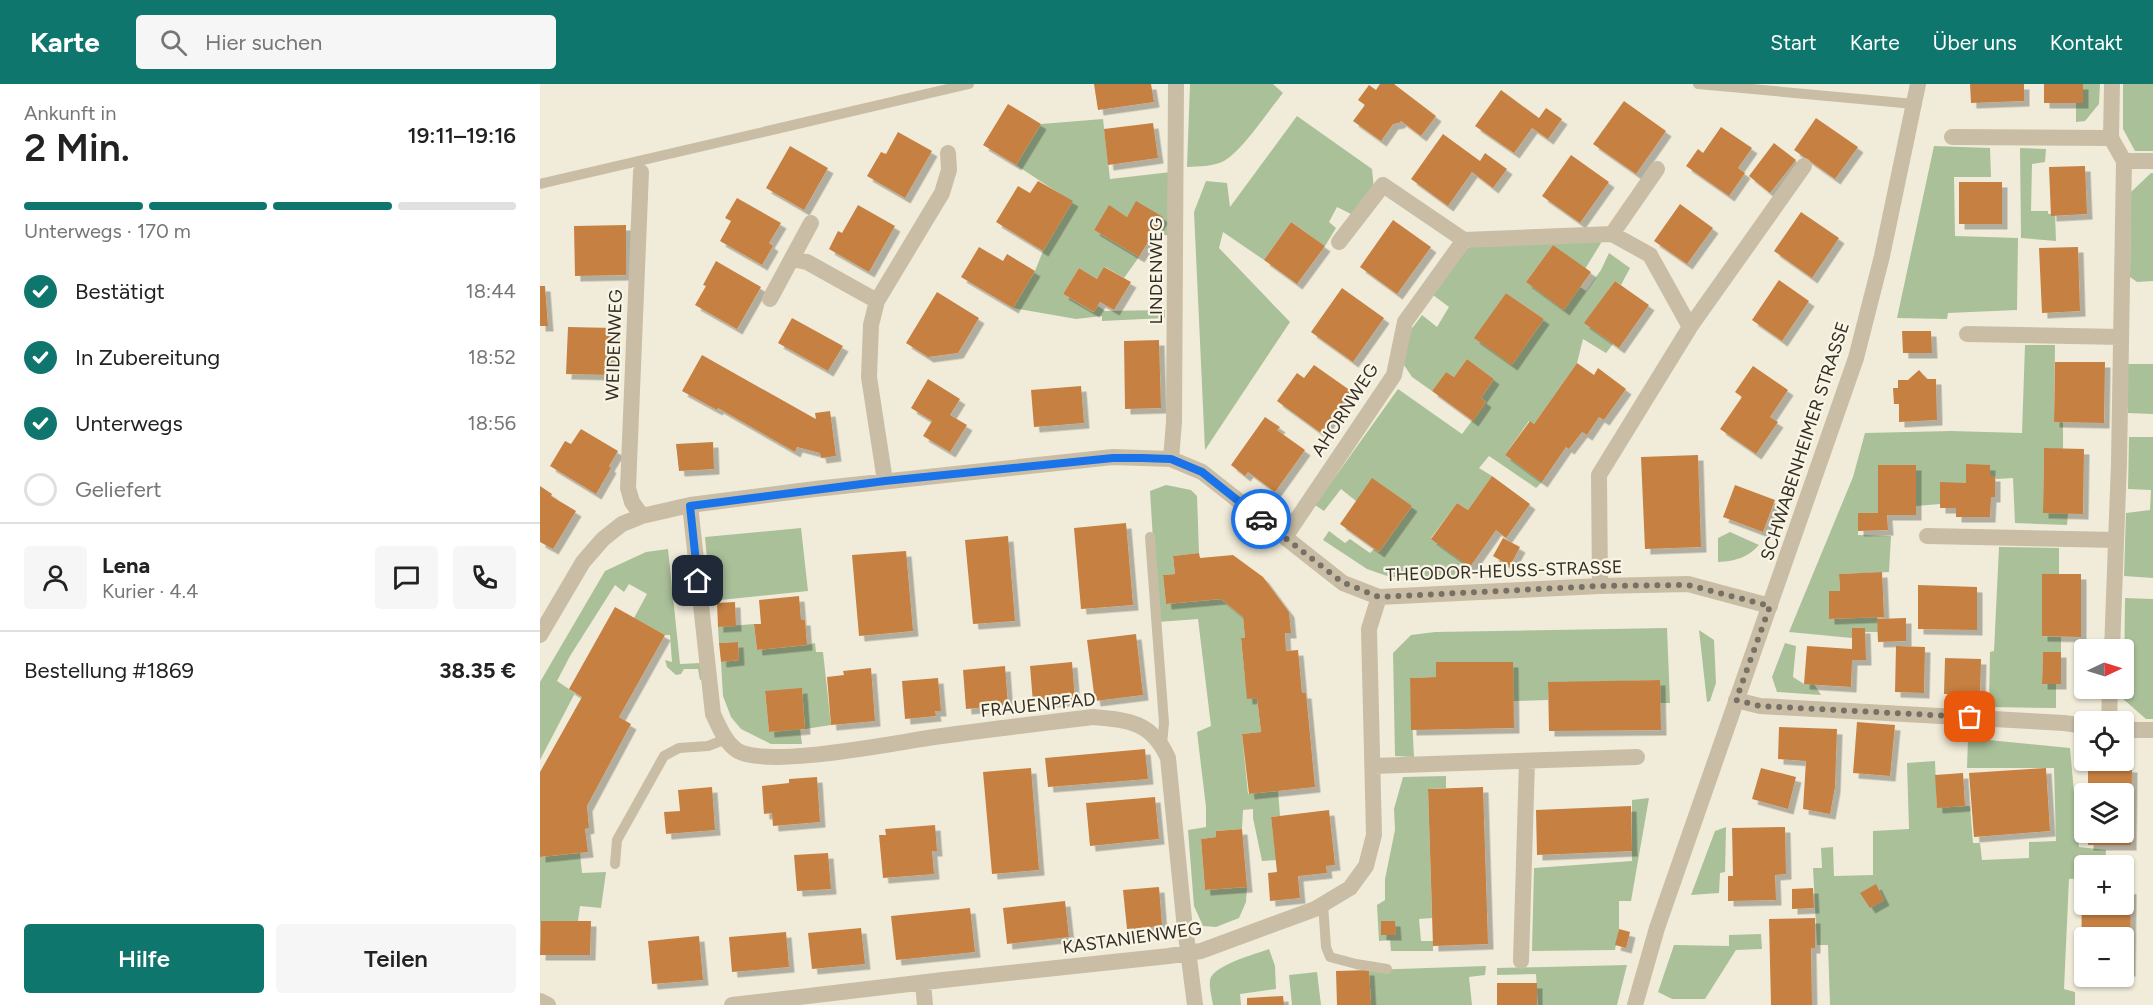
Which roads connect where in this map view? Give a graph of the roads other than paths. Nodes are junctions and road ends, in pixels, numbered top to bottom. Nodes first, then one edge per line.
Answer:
1 (969, 84) edge
2 (1176, 84) edge
3 (1698, 84) edge
4 (1918, 84) edge
5 (2112, 84) edge
6 (1914, 104) junction
7 (1952, 137) dead end
8 (2111, 138) junction
9 (948, 153) dead end
10 (2124, 161) junction
11 (2153, 161) edge
12 (1804, 166) dead end
13 (1657, 169) dead end
14 (641, 172) dead end
15 (540, 184) edge
16 (811, 223) dead end
17 (1612, 234) junction
18 (1464, 240) junction
19 (1340, 243) dead end
20 (792, 259) junction
21 (771, 299) dead end
22 (877, 301) junction
23 (1690, 327) junction
24 (1967, 334) dead end
25 (2121, 337) junction
26 (1171, 459) junction
27 (885, 481) junction
28 (690, 506) junction
29 (642, 516) junction
30 (1927, 536) dead end
31 (1150, 537) dead end
32 (1285, 537) junction
33 (2116, 540) junction
34 (1600, 586) junction
35 (1379, 597) junction
36 (1770, 606) junction
37 (540, 635) edge
38 (2112, 639) edge
39 (1736, 700) junction
40 (2074, 724) edge
41 (2134, 730) edge
42 (2153, 730) edge
43 (726, 739) junction
44 (1162, 744) junction
45 (1637, 757) dead end
46 (1527, 761) junction
47 (1372, 766) junction
48 (615, 864) dead end
49 (1323, 904) junction
50 (1188, 954) junction
51 (1521, 961) dead end
52 (1387, 969) dead end
53 (923, 983) junction
54 (540, 1001) edge
55 (548, 1005) edge
56 (732, 1005) edge
57 (925, 1005) edge
58 (1195, 1005) edge
59 (1635, 1005) edge

1 - 15 lane
2 - 26 street, LINDENWEG
3 - 6 lane
4 - 6 street, SCHWABENHEIMER STRASSE
5 - 8 street
6 - 36 street, SCHWABENHEIMER STRASSE
7 - 8 street
8 - 10 street
9 - 22 street
10 - 11 street
10 - 25 street
12 - 23 street
13 - 17 street
14 - 29 street, WEIDENWEG
16 - 20 street
17 - 18 street
17 - 23 street
18 - 19 street
18 - 32 street, AHORNWEG
20 - 21 street
20 - 22 street
22 - 27 street
23 - 34 street
24 - 25 street
25 - 33 street
26 - 27 street, THEODOR-HEUSS-STRASSE
26 - 32 street, THEODOR-HEUSS-STRASSE
27 - 28 street, THEODOR-HEUSS-STRASSE
28 - 29 street, THEODOR-HEUSS-STRASSE
28 - 43 street
29 - 37 street, THEODOR-HEUSS-STRASSE
30 - 33 street
31 - 44 lane
32 - 35 street, THEODOR-HEUSS-STRASSE
33 - 38 street
34 - 35 street, THEODOR-HEUSS-STRASSE
34 - 36 street, THEODOR-HEUSS-STRASSE
35 - 47 street, KASTANIENWEG
36 - 39 street, SCHWABENHEIMER STRASSE
39 - 40 street
39 - 59 street, SCHWABENHEIMER STRASSE
41 - 42 street
43 - 44 street, FRAUENPFAD
43 - 48 lane
44 - 50 street
45 - 46 street
46 - 47 street
46 - 51 street
47 - 49 street, KASTANIENWEG
49 - 50 street, KASTANIENWEG
49 - 52 lane
50 - 53 street, KASTANIENWEG
50 - 58 street
53 - 56 street, KASTANIENWEG
53 - 57 street
54 - 55 street

